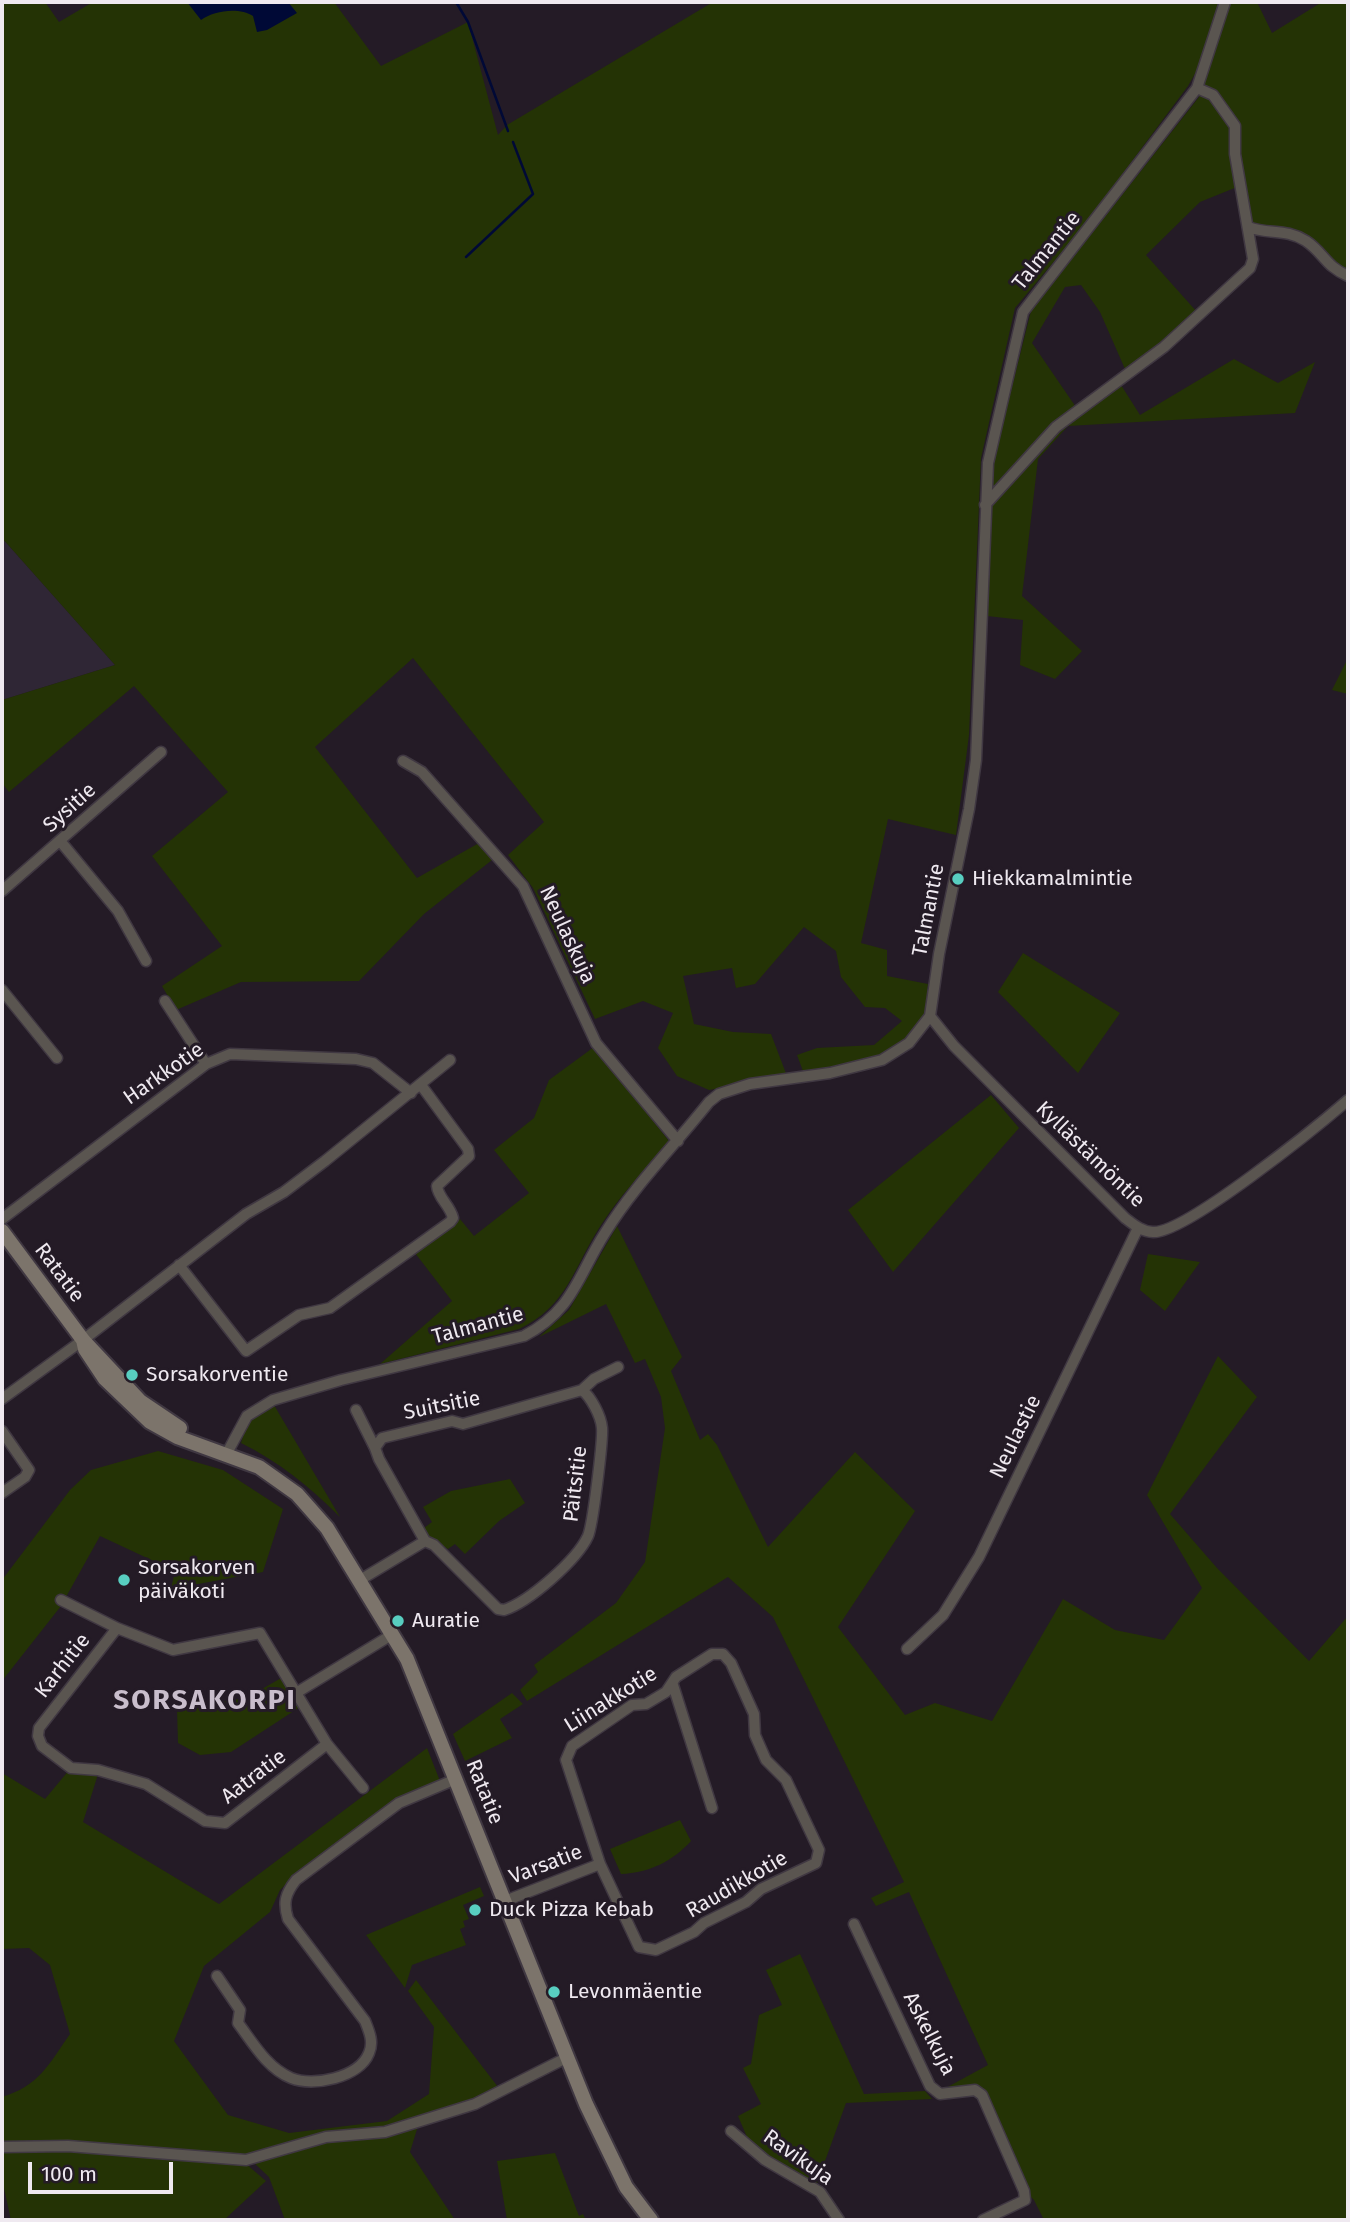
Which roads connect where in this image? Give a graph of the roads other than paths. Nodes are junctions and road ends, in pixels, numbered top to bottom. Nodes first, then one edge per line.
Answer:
1 (1224, 2) edge
2 (1197, 88) junction
3 (1248, 228) junction
4 (1348, 276) edge
5 (985, 505) junction
6 (161, 752) dead end
7 (403, 761) dead end
8 (61, 842) junction
9 (2, 891) edge
10 (146, 961) dead end
11 (2, 990) edge
12 (165, 1001) dead end
13 (930, 1016) junction
14 (57, 1058) dead end
15 (450, 1060) dead end
16 (206, 1064) junction
17 (421, 1085) junction
18 (411, 1093) junction
19 (1348, 1100) edge
20 (678, 1141) junction
21 (2, 1219) edge
22 (1138, 1228) junction
23 (2, 1231) edge
24 (179, 1265) junction
25 (83, 1340) junction
26 (618, 1367) dead end
27 (582, 1390) junction
28 (2, 1399) edge
29 (356, 1410) dead end
30 (2, 1431) edge
31 (375, 1448) junction
32 (227, 1453) junction
33 (2, 1493) edge
34 (425, 1542) junction
35 (360, 1580) junction
36 (61, 1600) dead end
37 (117, 1628) junction
38 (394, 1634) junction
39 (907, 1649) dead end
40 (673, 1685) junction
41 (296, 1693) junction
42 (38, 1736) joint
43 (327, 1744) junction
44 (456, 1779) junction
45 (363, 1788) dead end
46 (712, 1808) dead end
47 (820, 1857) joint
48 (600, 1864) junction
49 (505, 1901) junction
50 (854, 1924) dead end
51 (216, 1976) dead end
52 (568, 2057) junction
53 (731, 2131) dead end
54 (2, 2147) edge
55 (651, 2220) edge
56 (838, 2220) edge
57 (983, 2220) edge

1 - 2 street, Talmantie
2 - 3 street
2 - 5 street, Talmantie
3 - 4 street
3 - 5 street
5 - 13 street, Talmantie
6 - 8 street, Sysitie
7 - 20 street, Neulaskuja
8 - 9 street, Sysitie
8 - 10 street
11 - 14 street
12 - 16 street
13 - 20 street, Talmantie
13 - 22 street, Kyllästämöntie
15 - 17 street
16 - 18 street, Harkkotie
16 - 21 street, Harkkotie
17 - 18 street
17 - 24 street
18 - 24 street
19 - 22 street, Kyllästämöntie
20 - 32 street, Talmantie
22 - 39 street, Neulastie
23 - 25 street, Ratatie
24 - 25 street
25 - 28 street
25 - 32 street, Ratatie
26 - 27 street, Suitsitie
27 - 31 street, Suitsitie
27 - 34 street, Päitsitie
29 - 31 street
30 - 33 street
31 - 34 street
32 - 35 street, Ratatie
34 - 35 street
35 - 38 street, Ratatie
36 - 37 street
37 - 41 street, Karhitie
37 - 42 street, Karhitie
38 - 41 street
38 - 44 street, Ratatie
40 - 46 street
40 - 47 street, Liinakkotie
40 - 48 street, Liinakkotie
41 - 43 street
42 - 43 street, Aatratie
43 - 45 street
44 - 49 street, Ratatie
44 - 51 street
47 - 48 street, Raudikkotie
48 - 49 street, Varsatie
49 - 52 street, Ratatie
50 - 57 street, Askelkuja
52 - 54 street
52 - 55 street, Ratatie
53 - 56 street, Ravikuja

